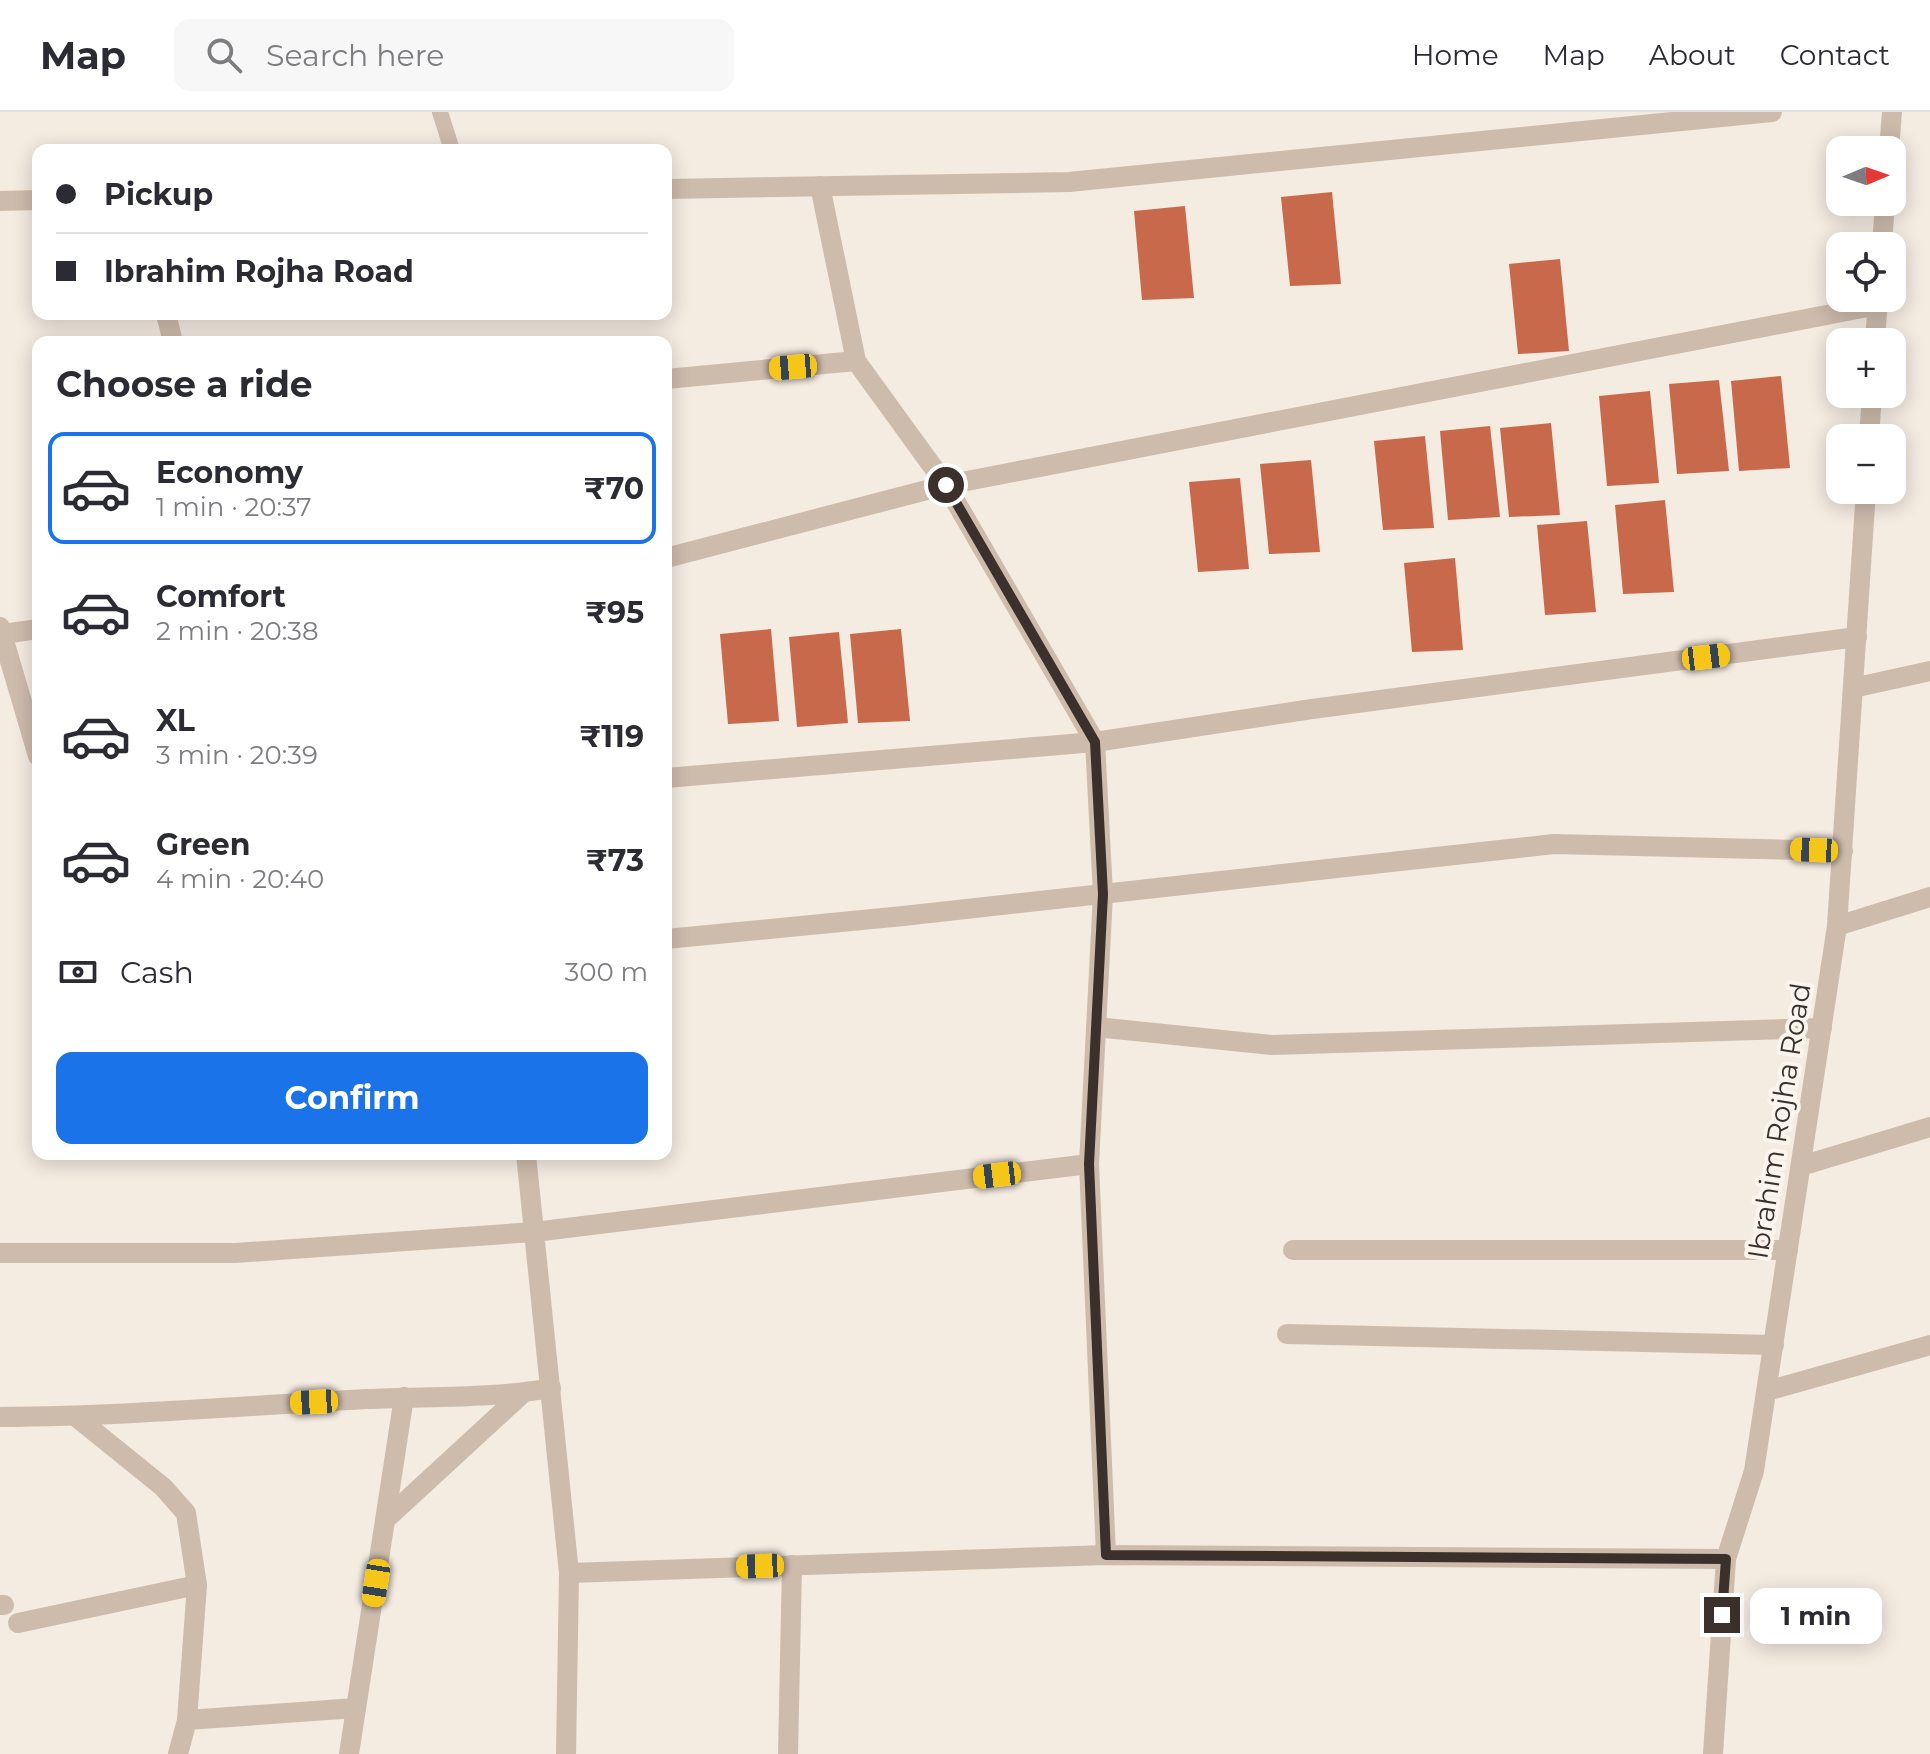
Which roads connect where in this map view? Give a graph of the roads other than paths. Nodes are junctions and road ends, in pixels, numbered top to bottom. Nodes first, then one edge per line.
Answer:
1 (440, 112) edge
2 (1772, 112) edge
3 (1892, 112) edge
4 (1890, 136) edge
5 (450, 144) edge
6 (820, 186) junction
7 (672, 189) edge
8 (32, 200) edge
9 (0, 201) edge
10 (1826, 311) edge
11 (856, 361) junction
12 (672, 378) edge
13 (946, 485) junction
14 (1865, 504) edge
15 (672, 556) edge
16 (32, 629) edge
17 (1, 630) edge
18 (1857, 637) junction
19 (1930, 671) edge
20 (1853, 688) junction
21 (32, 736) edge
22 (1095, 742) junction
23 (672, 777) edge
24 (1843, 851) junction
25 (1103, 894) junction
26 (1930, 897) edge
27 (1837, 926) junction
28 (672, 938) edge
29 (1096, 1027) junction
30 (1822, 1028) junction
31 (1930, 1127) edge
32 (527, 1160) edge
33 (1089, 1164) junction
34 (1801, 1166) junction
35 (534, 1232) junction
36 (1293, 1250) dead end
37 (1788, 1250) junction
38 (0, 1253) edge
39 (1287, 1334) dead end
40 (1774, 1345) junction
41 (1930, 1345) edge
42 (551, 1388) junction
43 (1767, 1391) junction
44 (522, 1394) junction
45 (404, 1397) junction
46 (75, 1416) junction
47 (0, 1417) edge
48 (385, 1520) junction
49 (1106, 1555) junction
50 (1726, 1559) junction
51 (792, 1565) junction
52 (569, 1573) junction
53 (197, 1585) junction
54 (18, 1623) dead end
55 (356, 1708) junction
56 (187, 1720) junction
57 (178, 1754) edge
58 (349, 1754) edge
59 (566, 1754) edge
60 (788, 1754) edge
61 (1713, 1754) edge

1 - 5 lane
2 - 6 street
3 - 4 street
6 - 7 street
6 - 11 street
8 - 9 street
10 - 13 street
11 - 12 street
11 - 13 street
13 - 15 street
13 - 22 street
14 - 18 street, Ibrahim Rojha Road
16 - 17 street
17 - 21 street
18 - 20 street, Ibrahim Rojha Road
18 - 22 street
19 - 20 street
20 - 24 street, Ibrahim Rojha Road
22 - 23 street
22 - 25 street
24 - 25 street
24 - 27 street, Ibrahim Rojha Road
25 - 28 street
25 - 29 street
26 - 27 street
27 - 30 street, Ibrahim Rojha Road
29 - 30 street
29 - 33 street
30 - 34 street, Ibrahim Rojha Road
31 - 34 street
32 - 35 street
33 - 35 street
33 - 49 street
34 - 37 street, Ibrahim Rojha Road
35 - 38 street
35 - 42 street
36 - 37 street
37 - 40 street, Ibrahim Rojha Road
39 - 40 street
40 - 43 street, Ibrahim Rojha Road
41 - 43 street
42 - 44 street
42 - 52 street
43 - 50 street, Ibrahim Rojha Road
44 - 45 street
44 - 48 street
45 - 46 street
45 - 48 street
46 - 47 street
46 - 53 street
48 - 55 street
49 - 50 street
49 - 51 street
50 - 61 street, Ibrahim Rojha Road
51 - 52 street
51 - 60 street
52 - 59 street
53 - 54 street
53 - 56 street
55 - 56 street
55 - 58 street
56 - 57 street

